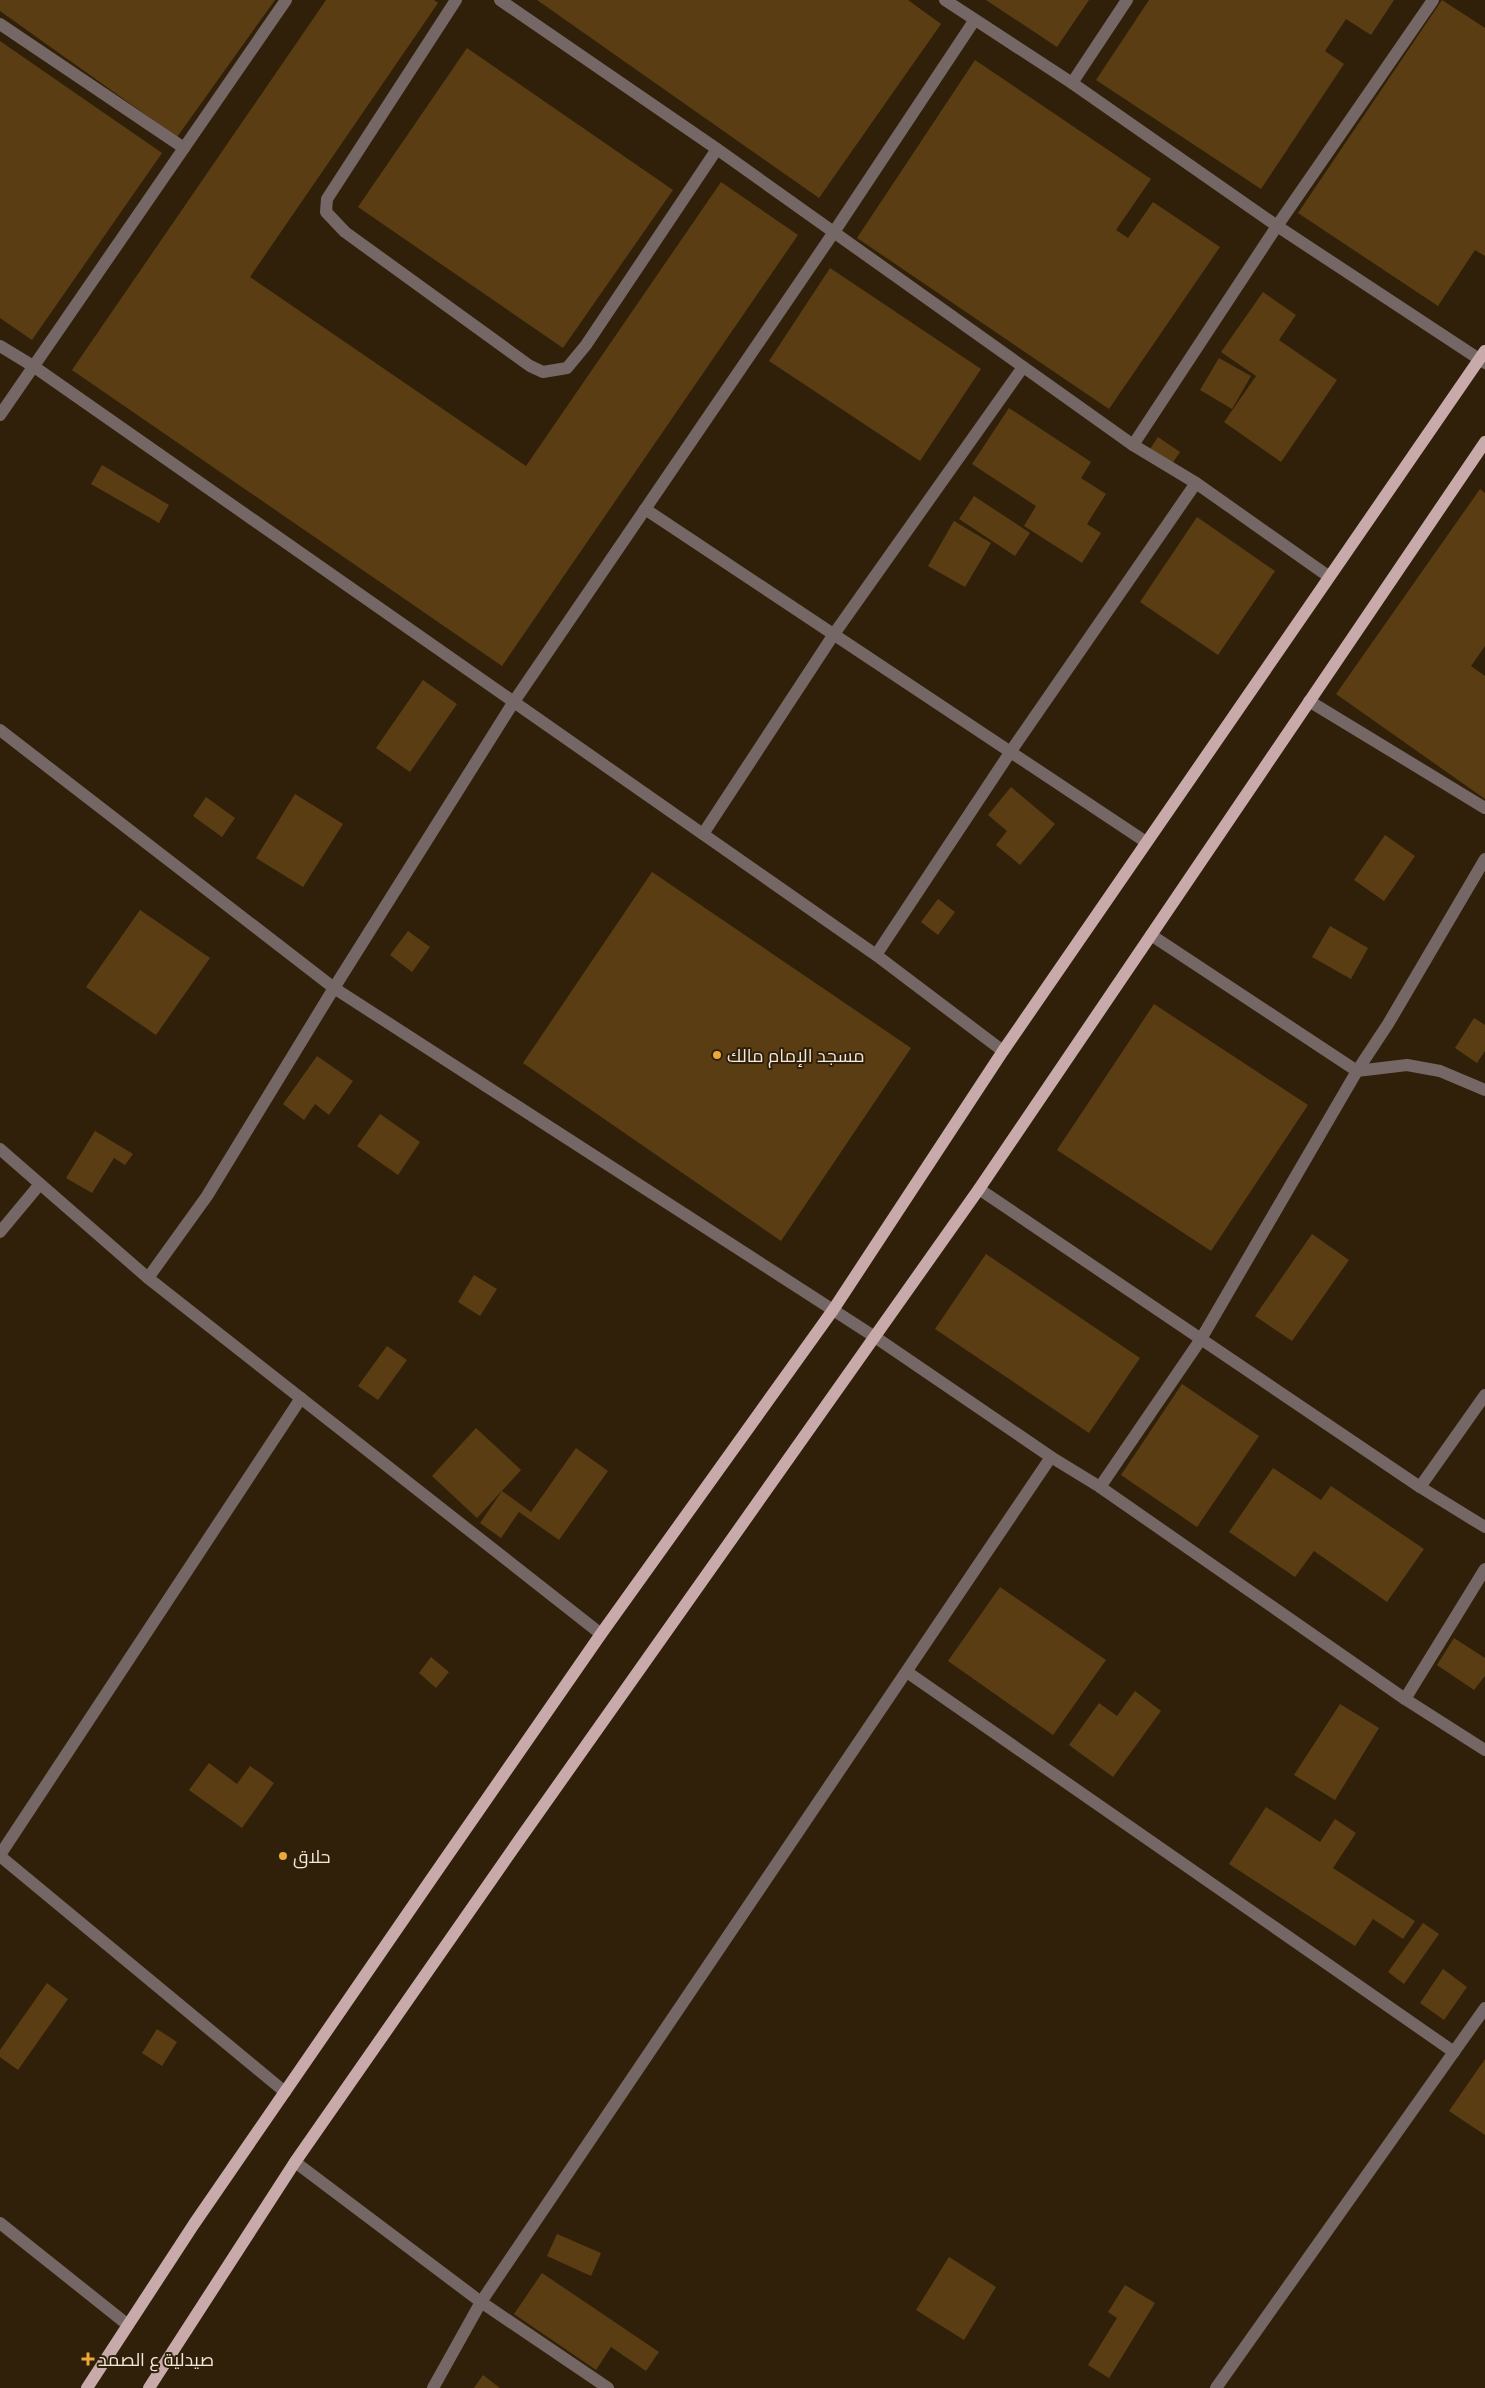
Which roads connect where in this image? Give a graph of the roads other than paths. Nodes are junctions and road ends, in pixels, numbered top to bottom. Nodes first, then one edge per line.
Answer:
1 (286, 0) edge
2 (456, 0) edge
3 (500, 0) edge
4 (946, 0) edge
5 (1127, 0) edge
6 (1433, 0) edge
7 (974, 21) junction
8 (0, 24) edge
9 (1072, 84) junction
10 (184, 148) junction
11 (717, 149) junction
12 (1277, 226) junction
13 (834, 232) junction
14 (0, 346) edge
15 (1483, 358) edge
16 (33, 366) junction
17 (1023, 367) junction
18 (0, 415) edge
19 (1485, 442) edge
20 (1134, 445) junction
21 (1196, 483) junction
22 (645, 509) junction
23 (1328, 576) junction
24 (834, 634) junction
25 (1309, 701) junction
26 (513, 703) junction
27 (0, 730) edge
28 (1011, 751) junction
29 (1485, 808) edge
30 (703, 834) junction
31 (1146, 842) junction
32 (1485, 859) edge
33 (1151, 935) junction
34 (876, 955) junction
35 (334, 988) junction
36 (1003, 1051) junction
37 (1357, 1071) junction
38 (1485, 1090) edge
39 (0, 1149) edge
40 (40, 1184) junction
41 (979, 1189) junction
42 (0, 1232) edge
43 (148, 1278) junction
44 (833, 1310) junction
45 (875, 1337) junction
46 (1200, 1339) junction
47 (1485, 1395) edge
48 (301, 1398) junction
49 (1051, 1457) junction
50 (1100, 1487) junction
51 (1420, 1487) junction
52 (1485, 1527) edge
53 (1485, 1569) edge
54 (601, 1634) junction
55 (907, 1672) junction
56 (1405, 1699) junction
57 (1485, 1750) edge
58 (0, 1855) edge
59 (1485, 2008) edge
60 (1454, 2052) junction
61 (284, 2092) junction
62 (295, 2162) junction
63 (0, 2223) edge
64 (481, 2302) junction
65 (128, 2325) junction
66 (87, 2388) edge
67 (149, 2388) edge
68 (433, 2388) edge
69 (608, 2388) edge
70 (1216, 2388) edge

1 - 10 street
2 - 11 street
3 - 11 street
4 - 7 street
5 - 9 street
6 - 12 street
7 - 9 street
7 - 13 street
8 - 10 street
9 - 12 street
10 - 16 street
11 - 13 street
12 - 15 street
12 - 20 street
13 - 17 street
13 - 22 street
14 - 16 street
15 - 23 main road
16 - 18 street
16 - 26 street
17 - 20 street
17 - 24 street
19 - 25 main road
20 - 21 street
21 - 23 street
21 - 28 street
22 - 24 street
22 - 26 street
23 - 31 main road
24 - 28 street
24 - 30 street
25 - 29 street
25 - 33 main road
26 - 30 street
26 - 35 street
27 - 35 street
28 - 31 street
28 - 34 street
30 - 34 street
31 - 36 main road
32 - 37 street
33 - 37 street
33 - 41 main road
34 - 36 street
35 - 43 street
35 - 44 street
36 - 44 main road
37 - 38 street
37 - 46 street
39 - 40 street
40 - 42 street
40 - 43 street
41 - 45 main road
41 - 46 street
43 - 48 street
44 - 45 street
44 - 54 main road
45 - 49 street
45 - 62 main road
46 - 50 street
46 - 51 street
47 - 51 street
48 - 54 street
48 - 58 street
49 - 50 street
49 - 55 street
50 - 56 street
51 - 52 street
53 - 56 street
54 - 61 main road
55 - 60 street
55 - 64 street
56 - 57 street
58 - 61 street
59 - 60 street
60 - 70 street
61 - 65 main road
62 - 64 street
62 - 67 main road
63 - 65 street
64 - 68 street
64 - 69 street
65 - 66 main road

